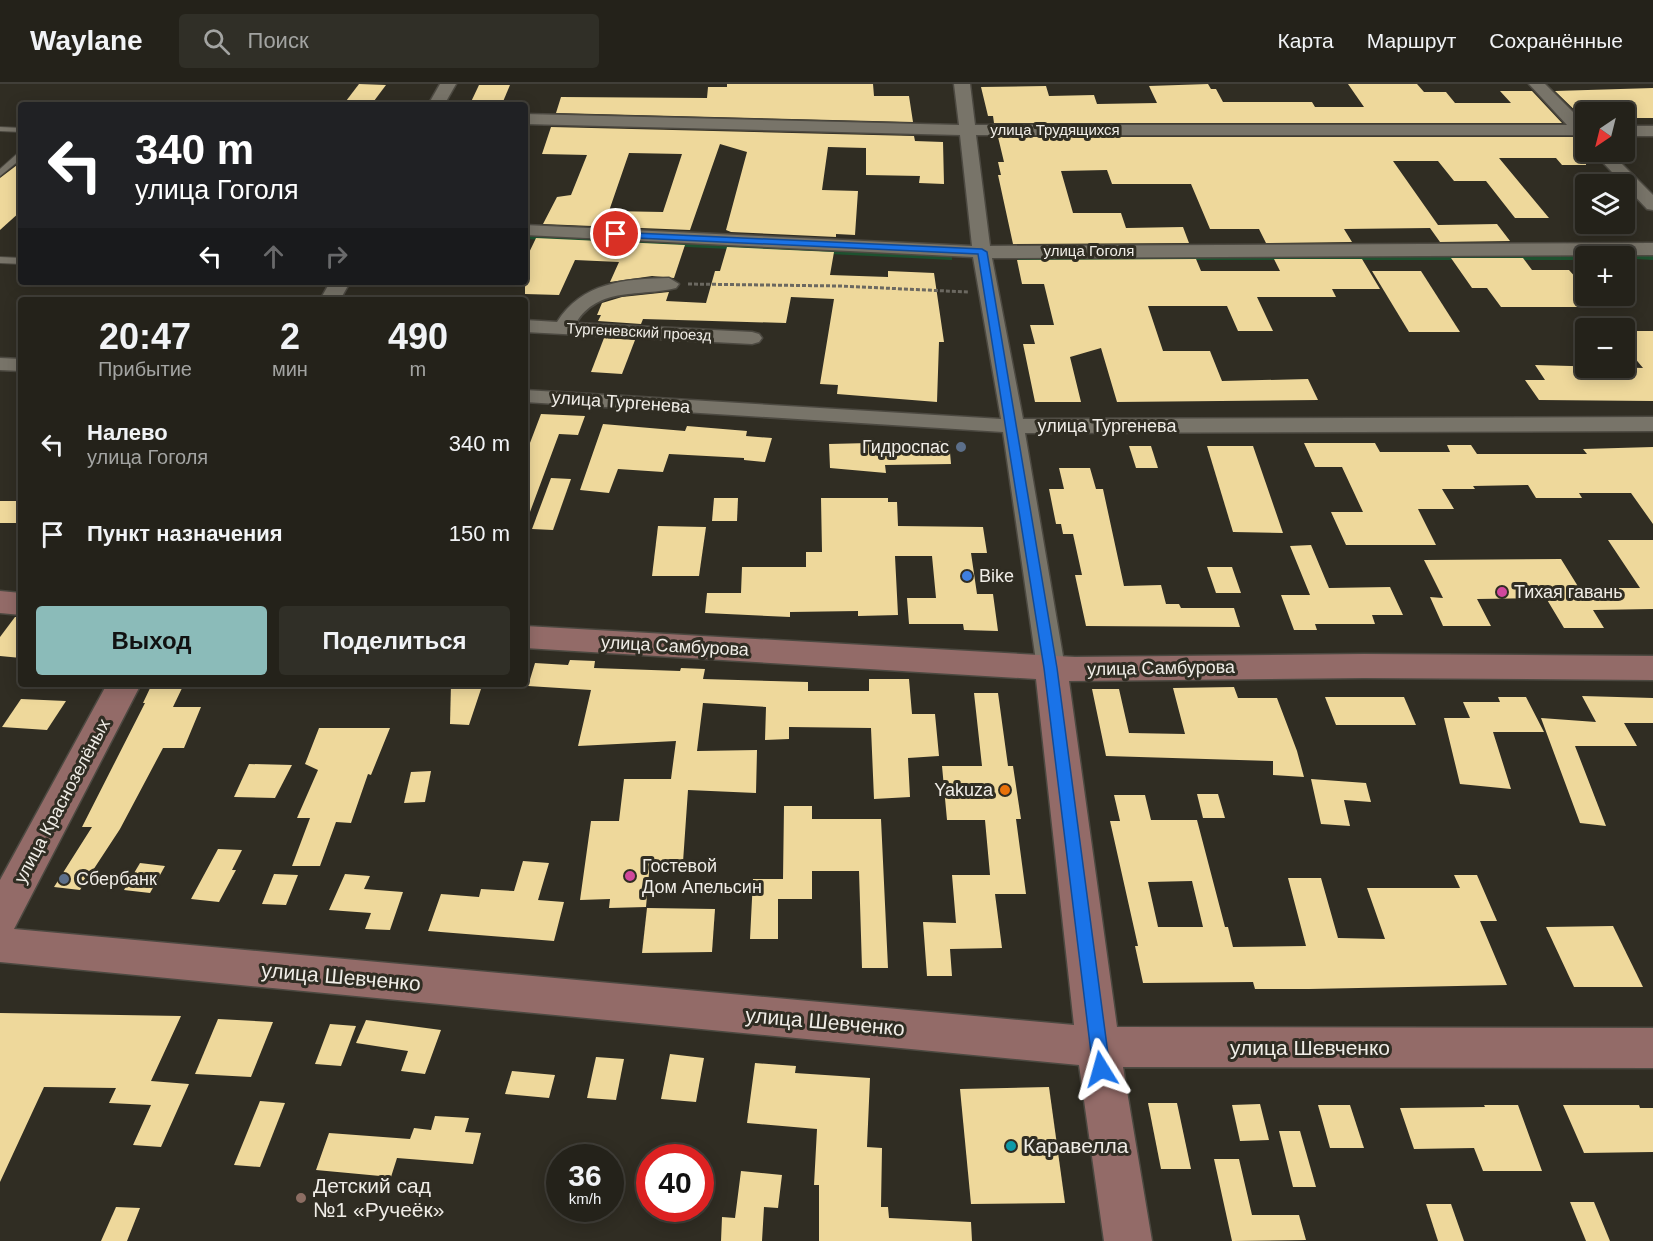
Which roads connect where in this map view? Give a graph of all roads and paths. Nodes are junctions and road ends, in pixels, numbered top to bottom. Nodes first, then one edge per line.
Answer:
1 (448, 84) edge
2 (962, 84) edge
3 (1537, 84) edge
4 (438, 102) edge
5 (528, 119) edge
6 (1575, 123) edge
7 (0, 129) edge
8 (18, 130) edge
9 (967, 130) junction
10 (1635, 130) edge
11 (1653, 131) edge
12 (1575, 132) edge
13 (18, 158) edge
14 (1611, 162) edge
15 (0, 173) edge
16 (1653, 205) edge
17 (528, 230) edge
18 (528, 242) edge
19 (1653, 249) edge
20 (983, 258) junction
21 (0, 260) edge
22 (18, 261) edge
23 (1575, 263) edge
24 (1635, 263) edge
25 (1653, 263) edge
26 (669, 284) joint
27 (988, 292) junction
28 (528, 326) edge
29 (563, 328) junction
30 (752, 338) dead end
31 (0, 364) edge
32 (18, 365) edge
33 (528, 396) edge
34 (1653, 424) edge
35 (1013, 426) junction
36 (0, 602) edge
37 (18, 604) edge
38 (528, 638) edge
39 (1051, 668) junction
40 (1653, 668) edge
41 (122, 687) edge
42 (0, 917) edge
43 (0, 945) edge
44 (1098, 1047) junction
45 (1653, 1048) edge
46 (1128, 1241) edge

1 - 4 street
2 - 9 street
3 - 6 street
5 - 9 street, улица Трудящихся
7 - 8 lane
9 - 12 street, улица Трудящихся
9 - 20 street
10 - 11 street
13 - 15 lane
14 - 16 street
17 - 20 street, улица Гоголя
18 - 20 street, улица Гоголя
19 - 20 street, улица Гоголя
20 - 23 street, улица Гоголя
20 - 27 street
21 - 22 lane
24 - 25 street
26 - 27 path
26 - 29 street
27 - 35 street
28 - 29 street, Тургеневский проезд
29 - 30 street, Тургеневский проезд
31 - 32 street
33 - 35 street, улица Тургенева
34 - 35 street, улица Тургенева
35 - 39 street
36 - 37 street
38 - 39 street, улица Самбурова
39 - 40 street, улица Самбурова
39 - 44 street
41 - 42 street, улица Краснозелёных
43 - 44 street, улица Шевченко
44 - 45 street, улица Шевченко
44 - 46 street

